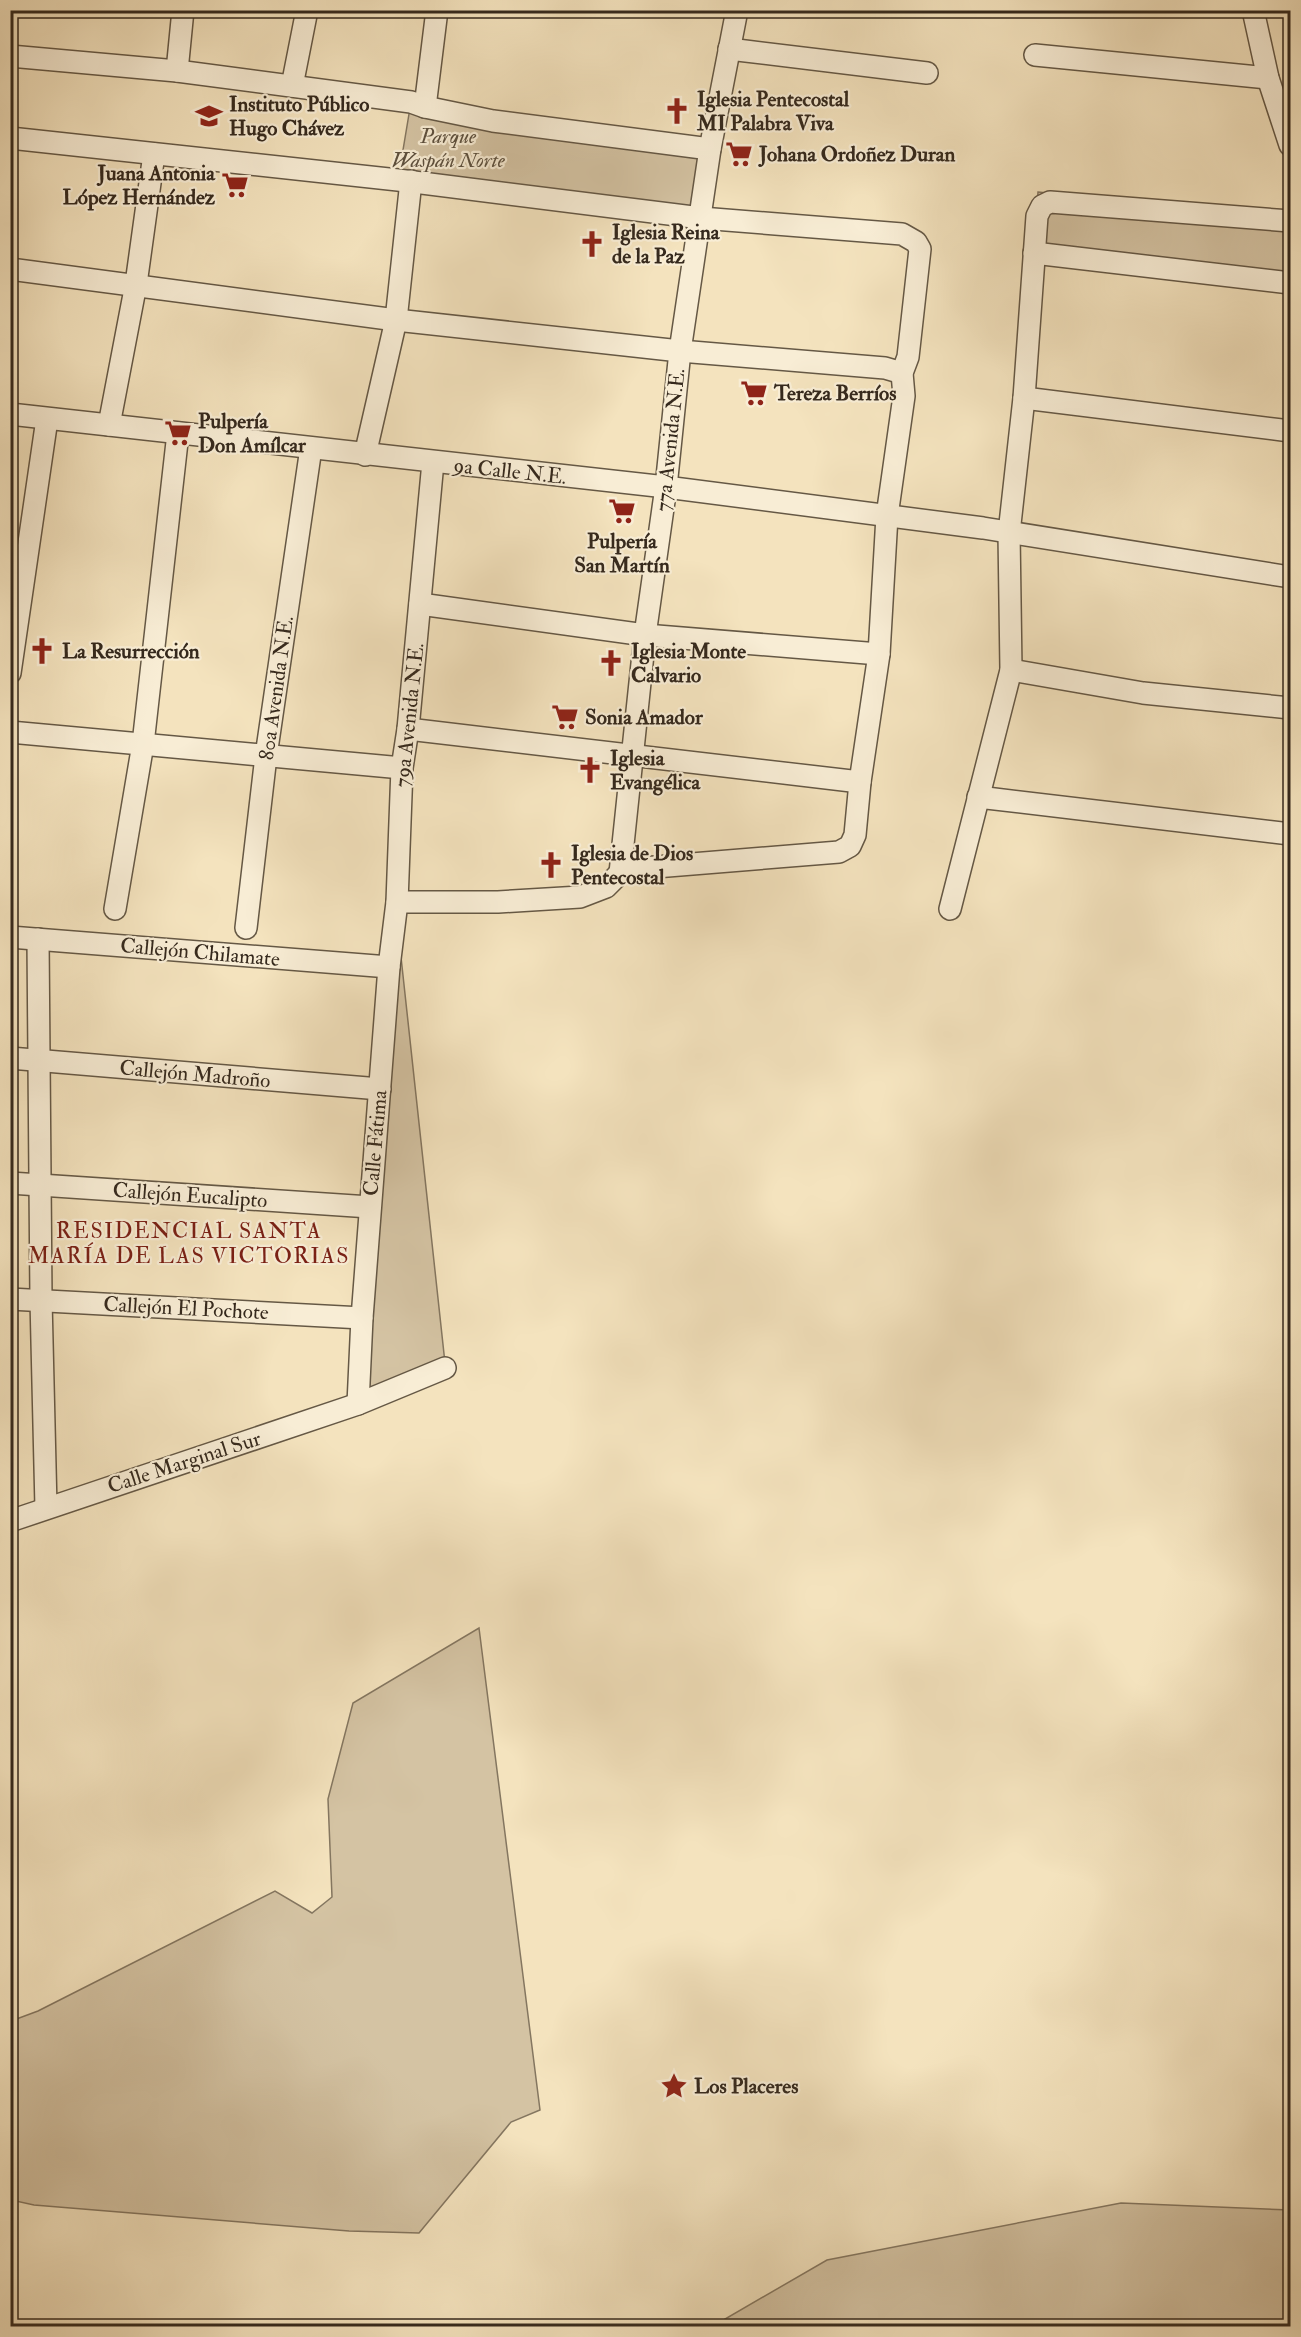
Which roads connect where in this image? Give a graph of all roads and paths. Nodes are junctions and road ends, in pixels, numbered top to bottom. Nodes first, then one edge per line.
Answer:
1 (183, 10) edge
2 (307, 10) edge
3 (437, 10) edge
4 (737, 10) edge
5 (1253, 10) edge
6 (729, 49) junction
7 (1035, 54) dead end
8 (10, 56) edge
9 (177, 71) junction
10 (927, 73) dead end
11 (1268, 78) junction
12 (292, 86) junction
13 (425, 107) junction
14 (10, 138) edge
15 (1290, 145) edge
16 (710, 149) junction
17 (154, 154) junction
18 (411, 181) junction
19 (701, 218) junction
20 (1290, 221) edge
21 (1034, 253) junction
22 (10, 269) edge
23 (1290, 283) edge
24 (136, 284) junction
25 (396, 320) junction
26 (680, 351) junction
27 (902, 373) junction
28 (1024, 398) junction
29 (10, 414) edge
30 (47, 419) junction
31 (109, 425) junction
32 (1290, 431) edge
33 (178, 434) junction
34 (311, 448) junction
35 (365, 455) junction
36 (433, 462) junction
37 (666, 487) junction
38 (887, 516) junction
39 (1010, 533) junction
40 (1290, 577) edge
41 (420, 604) junction
42 (645, 635) junction
43 (879, 654) junction
44 (1011, 670) junction
45 (10, 673) edge
46 (1290, 708) edge
47 (408, 729) junction
48 (10, 732) edge
49 (143, 744) junction
50 (634, 755) junction
51 (266, 756) junction
52 (402, 768) junction
53 (860, 782) junction
54 (978, 797) junction
55 (1290, 834) edge
56 (621, 873) junction
57 (397, 902) junction
58 (115, 909) dead end
59 (950, 909) dead end
60 (246, 928) dead end
61 (10, 936) edge
62 (38, 939) junction
63 (389, 967) junction
64 (10, 1058) edge
65 (39, 1061) junction
66 (380, 1089) junction
67 (10, 1183) edge
68 (40, 1185) junction
69 (370, 1207) junction
70 (10, 1299) edge
71 (41, 1300) junction
72 (362, 1318) junction
73 (445, 1368) dead end
74 (358, 1404) junction
75 (46, 1508) junction
76 (10, 1521) edge

1 - 9 street
2 - 12 street
3 - 13 street
4 - 6 street, 77a Avenida N.E.
5 - 11 street
6 - 10 street
6 - 16 street, 77a Avenida N.E.
7 - 11 street
8 - 9 street
9 - 12 street
11 - 15 street
12 - 13 street
13 - 16 street
14 - 17 street
16 - 19 street, 77a Avenida N.E.
17 - 18 street
17 - 24 street
18 - 19 street
18 - 25 street
19 - 26 street, 77a Avenida N.E.
19 - 27 street
20 - 21 street
21 - 23 street
21 - 28 street
22 - 24 street
24 - 25 street
24 - 31 street
25 - 26 street
25 - 35 street
26 - 27 street
26 - 37 street, 77a Avenida N.E.
27 - 38 street
28 - 32 street
28 - 39 street
29 - 30 street, 9a Calle N.E.
30 - 31 street, 9a Calle N.E.
30 - 45 street
31 - 33 street, 9a Calle N.E.
33 - 34 street, 9a Calle N.E.
33 - 49 street
34 - 35 street, 9a Calle N.E.
34 - 51 street, 80a Avenida N.E.
35 - 36 street, 9a Calle N.E.
36 - 37 street, 9a Calle N.E.
36 - 41 street, 79a Avenida N.E.
37 - 38 street, 9a Calle N.E.
37 - 42 street, 77a Avenida N.E.
38 - 39 street, 9a Calle N.E.
38 - 43 street
39 - 40 street, 9a Calle N.E.
39 - 44 street
41 - 42 street
41 - 47 street, 79a Avenida N.E.
42 - 43 street
42 - 50 street, 77a Avenida N.E.
43 - 53 street
44 - 46 street
44 - 54 street
47 - 50 street
47 - 52 street, 79a Avenida N.E.
48 - 49 street
49 - 51 street
49 - 58 street
50 - 53 street
50 - 56 street, 77a Avenida N.E.
51 - 52 street
51 - 60 street, 80a Avenida N.E.
52 - 57 street, 79a Avenida N.E.
53 - 56 street
54 - 55 street
54 - 59 street
56 - 57 street
57 - 63 street, 79a Avenida N.E.
61 - 62 street, Callejón Chilamate
62 - 63 street, Callejón Chilamate
62 - 65 street
63 - 66 street, Calle Fátima
64 - 65 street, Callejón Madroño
65 - 66 street, Callejón Madroño
65 - 68 street
66 - 69 street, Calle Fátima
67 - 68 street, Callejón Eucalipto
68 - 69 street, Callejón Eucalipto
68 - 71 street
69 - 72 street, Calle Fátima
70 - 71 street, Callejón El Pochote
71 - 72 street, Callejón El Pochote
71 - 75 street
72 - 74 street, Calle Fátima
73 - 74 street, Calle Marginal Sur
74 - 75 street, Calle Marginal Sur
75 - 76 street, Calle Marginal Sur

